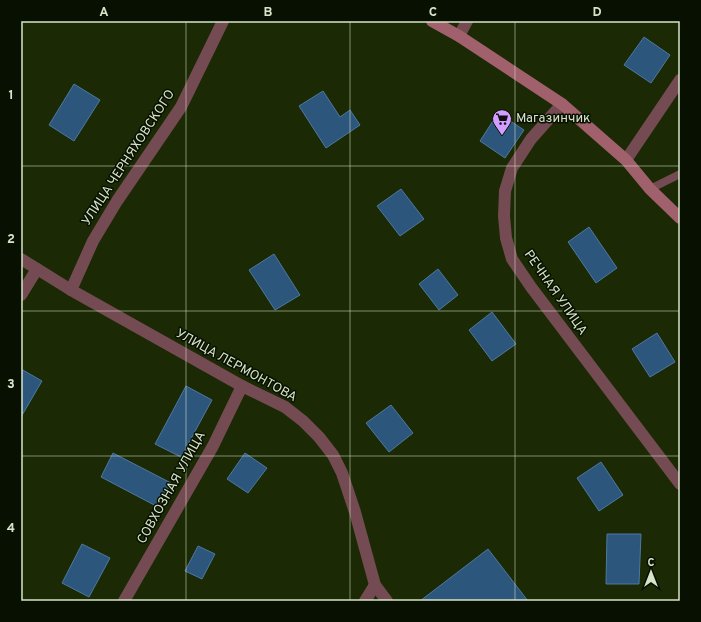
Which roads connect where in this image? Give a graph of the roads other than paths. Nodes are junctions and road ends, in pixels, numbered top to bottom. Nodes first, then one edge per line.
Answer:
1 (223, 21) edge
2 (432, 21) edge
3 (467, 21) edge
4 (459, 36) junction
5 (680, 80) edge
6 (562, 104) junction
7 (626, 160) junction
8 (680, 174) edge
9 (650, 189) junction
10 (680, 218) edge
11 (21, 259) edge
12 (36, 269) junction
13 (71, 290) junction
14 (21, 295) edge
15 (242, 386) junction
16 (680, 484) edge
17 (375, 585) junction
18 (124, 601) edge
19 (365, 601) edge
20 (387, 601) edge

1 - 13 street, УЛИЦА ЧЕРНЯХОВСКОГО
2 - 4 street
3 - 4 street
4 - 6 street
5 - 7 street
6 - 7 street
6 - 16 street, РЕЧНАЯ УЛИЦА
7 - 9 street
8 - 9 lane
9 - 10 street
11 - 12 street, УЛИЦА ЛЕРМОНТОВА
12 - 13 street, УЛИЦА ЛЕРМОНТОВА
12 - 14 street
13 - 15 street, УЛИЦА ЛЕРМОНТОВА
15 - 17 street, УЛИЦА ЛЕРМОНТОВА
15 - 18 street, СОВХОЗНАЯ УЛИЦА
17 - 19 street
17 - 20 street, УЛИЦА ЛЕРМОНТОВА

